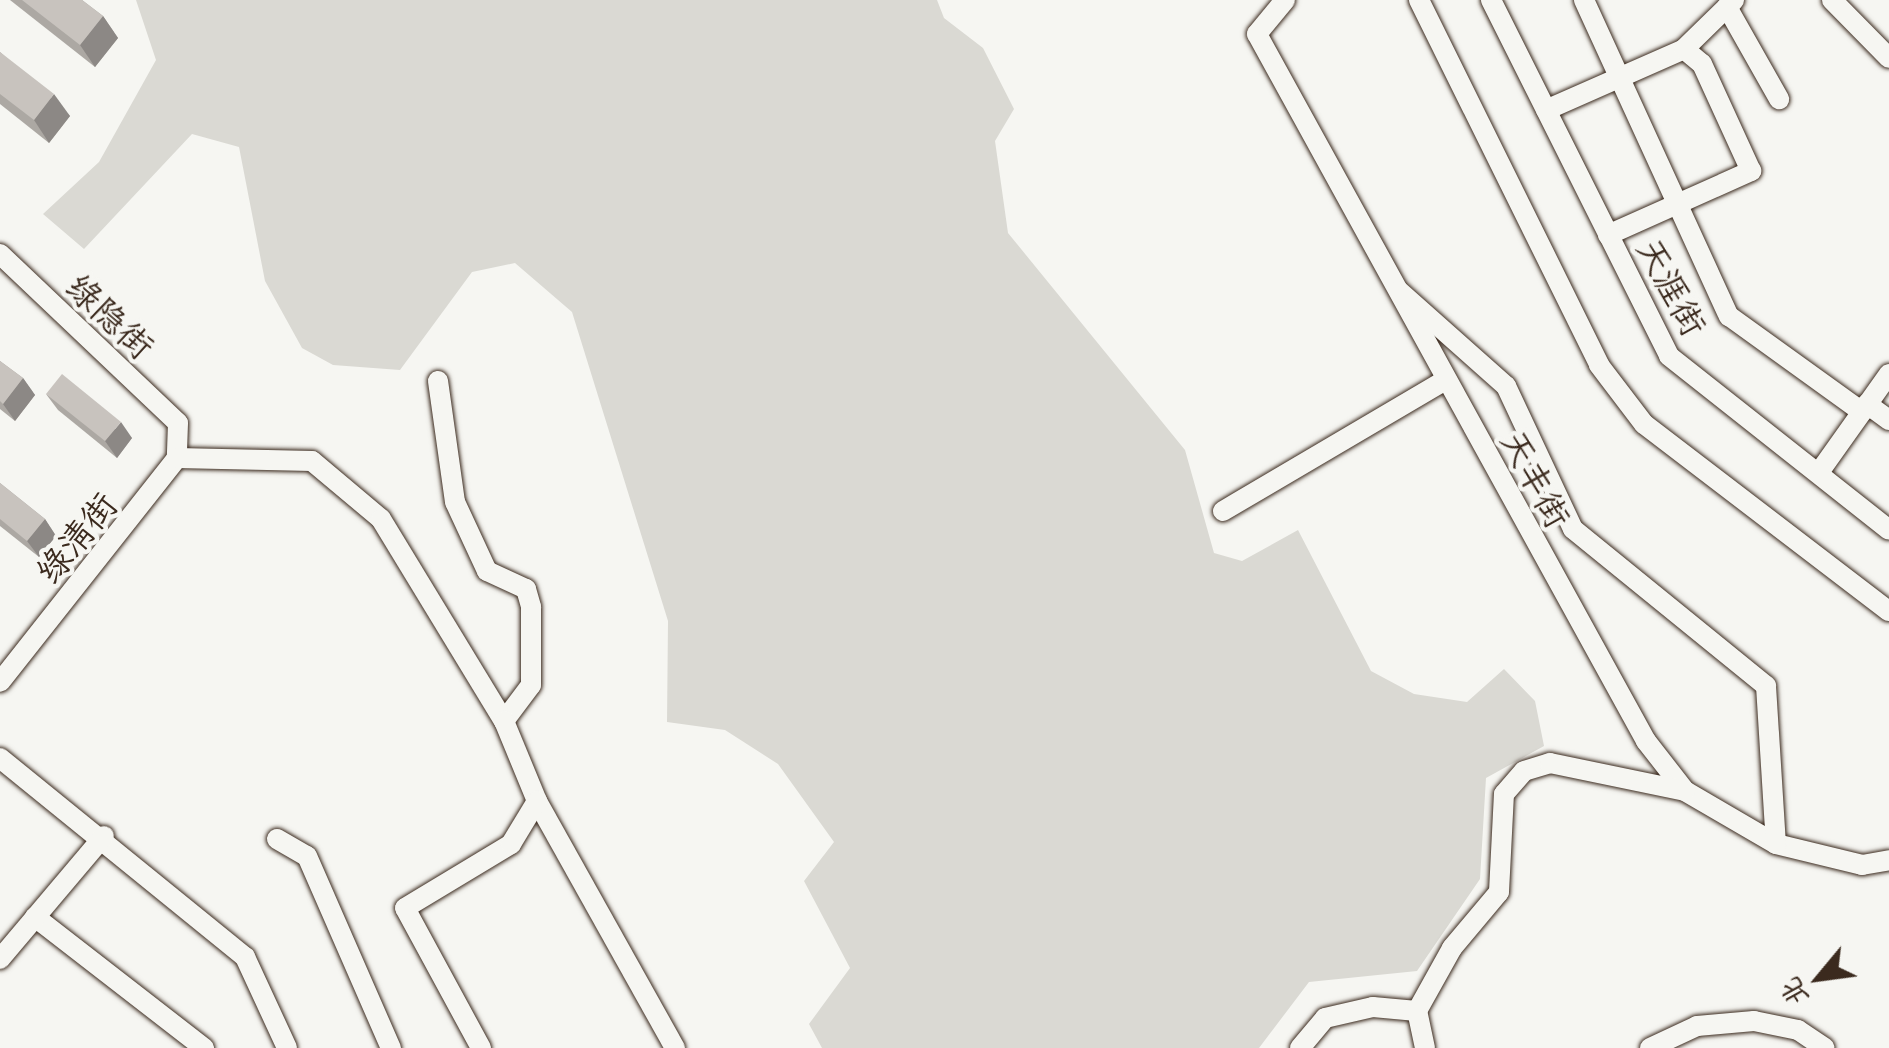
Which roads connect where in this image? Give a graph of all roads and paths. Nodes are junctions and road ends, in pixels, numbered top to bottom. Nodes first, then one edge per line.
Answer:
1 (1285, 0) edge
2 (1419, 0) edge
3 (1491, 0) edge
4 (1584, 0) edge
5 (1832, 0) edge
6 (1731, 4) edge
7 (1684, 49) junction
8 (1889, 58) edge
9 (1620, 78) junction
10 (1779, 100) dead end
11 (1546, 110) junction
12 (1678, 206) junction
13 (1608, 235) junction
14 (0, 254) edge
15 (1393, 287) junction
16 (1889, 374) edge
17 (1445, 380) junction
18 (438, 381) dead end
19 (1864, 408) junction
20 (1889, 420) edge
21 (176, 458) junction
22 (1820, 470) junction
23 (1223, 511) dead end
24 (1889, 530) edge
25 (1889, 611) edge
26 (0, 682) edge
27 (504, 721) junction
28 (0, 758) edge
29 (1684, 791) junction
30 (536, 800) junction
31 (104, 836) junction
32 (277, 839) dead end
33 (1776, 844) junction
34 (1889, 860) edge
35 (35, 917) junction
36 (0, 959) edge
37 (1417, 1011) junction
38 (204, 1048) edge
39 (287, 1048) edge
40 (391, 1048) edge
41 (482, 1048) edge
42 (675, 1048) edge
43 (1300, 1048) edge
44 (1425, 1048) edge
45 (1650, 1048) edge
46 (1825, 1048) edge

1 - 15 street, 天丰街
2 - 25 street
3 - 11 street, 天涯街
4 - 9 street
5 - 8 street
6 - 7 street
6 - 10 street
7 - 9 street
7 - 12 street
9 - 11 street
9 - 12 street
11 - 13 street, 天涯街
12 - 13 street
12 - 19 street
13 - 22 street, 天涯街
14 - 21 street, 绿隐街
15 - 17 street, 天丰街
15 - 33 street
16 - 19 street
17 - 23 street
17 - 29 street, 天丰街
18 - 27 street
19 - 20 street
19 - 22 street
21 - 26 street, 绿清街
21 - 27 street
22 - 24 street, 天涯街
27 - 30 street
28 - 31 street
29 - 33 street, 天丰街
29 - 37 street
30 - 41 street
30 - 42 street
31 - 35 street
31 - 39 street
32 - 40 street
33 - 34 street, 天丰街
35 - 36 street
35 - 38 street
37 - 43 street
37 - 44 street
45 - 46 street

